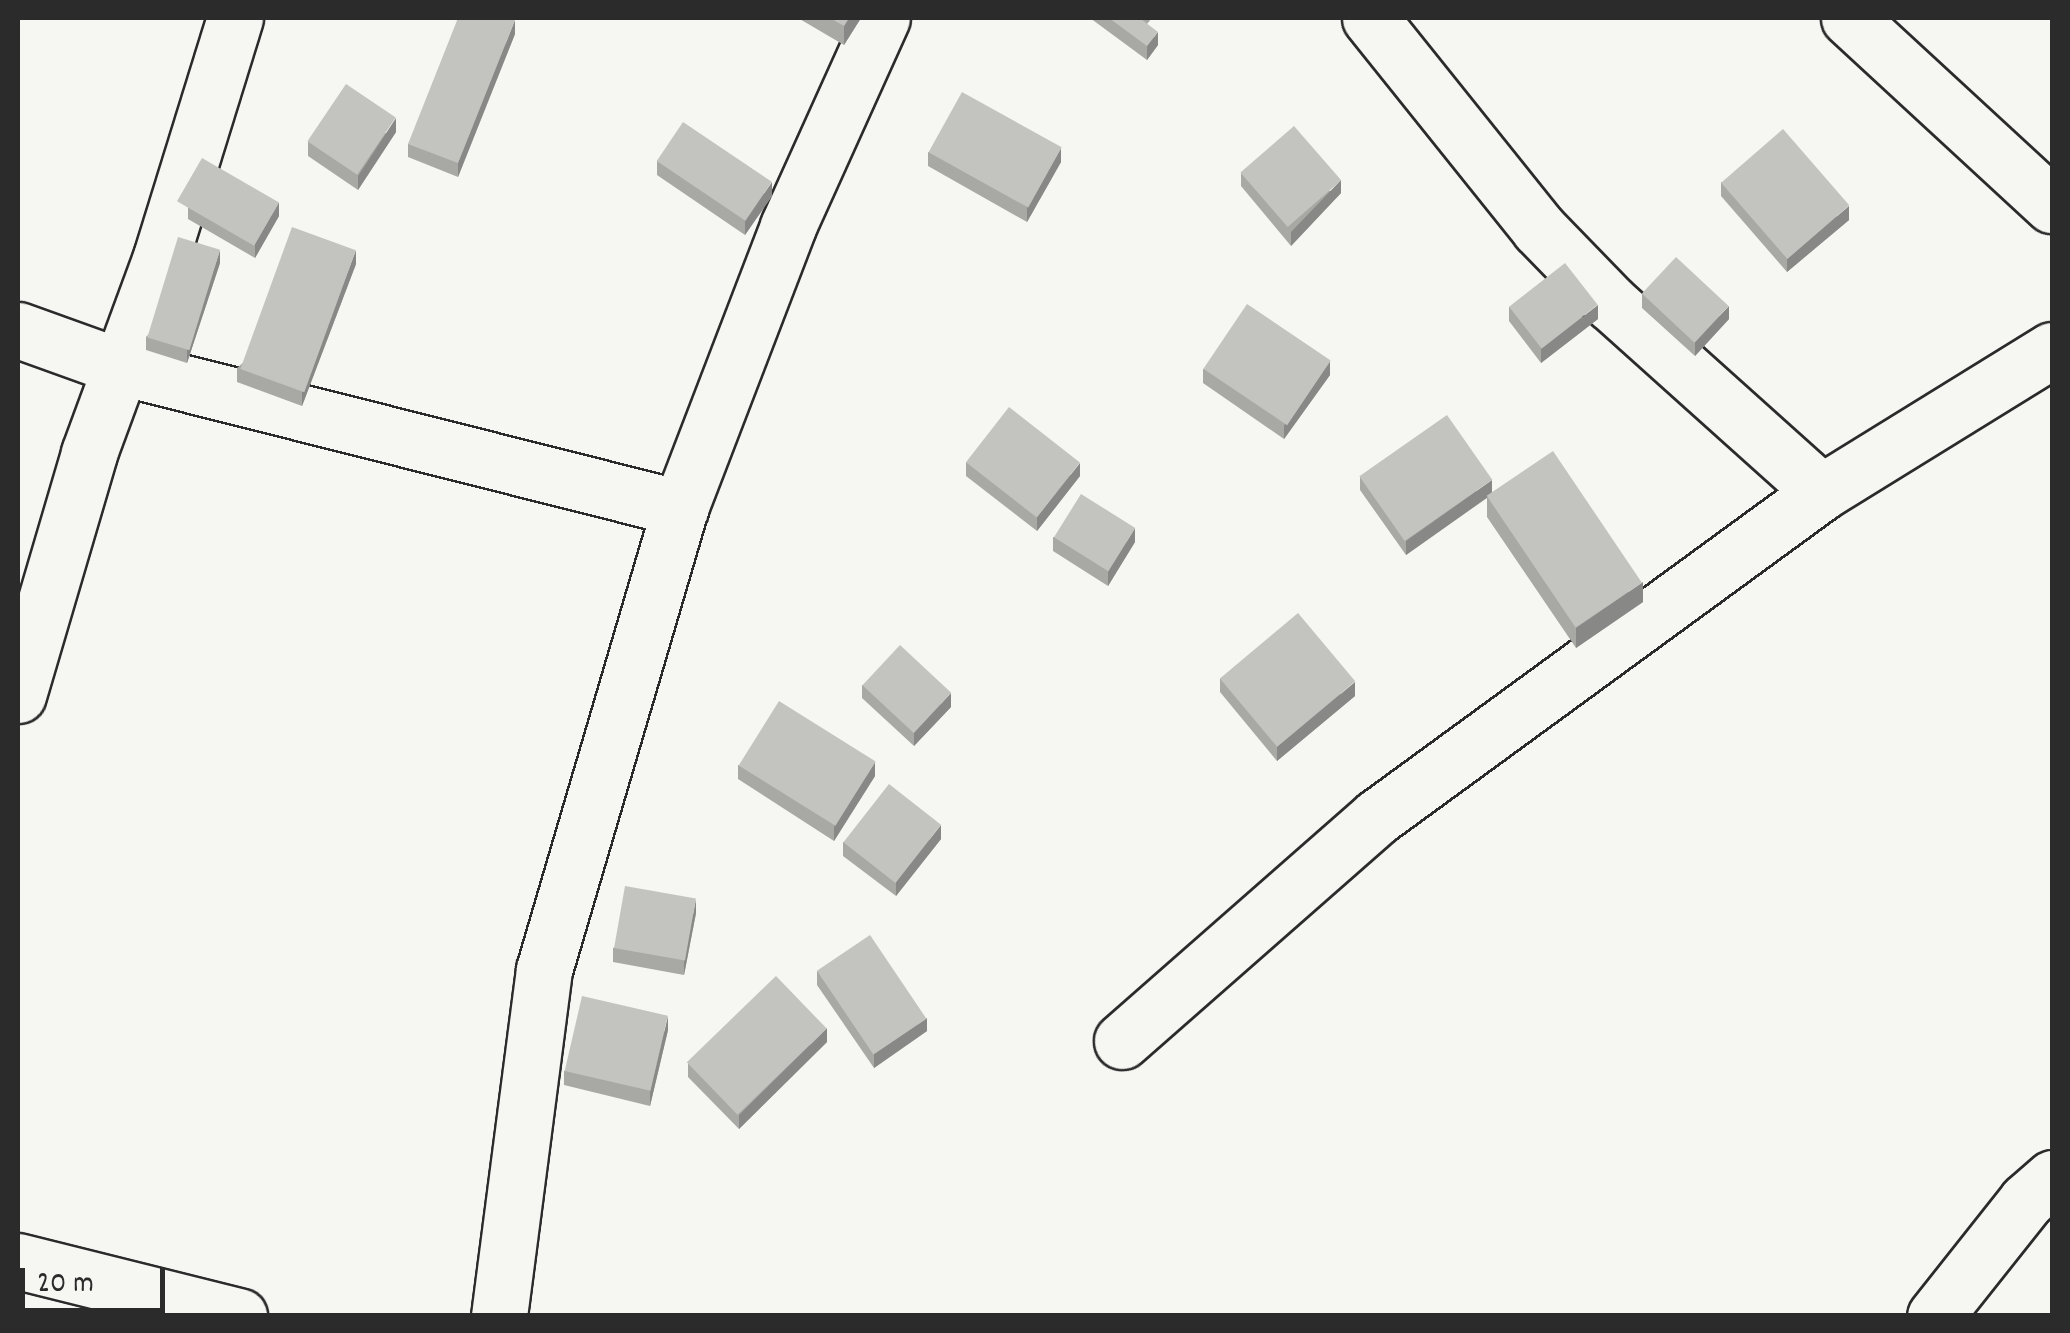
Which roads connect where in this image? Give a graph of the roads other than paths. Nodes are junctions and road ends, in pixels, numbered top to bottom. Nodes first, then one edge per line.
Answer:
1 (234, 18) edge
2 (882, 18) edge
3 (1370, 18) edge
4 (1849, 18) edge
5 (2052, 205) edge
6 (18, 330) edge
7 (2052, 350) edge
8 (121, 367) junction
9 (1822, 492) junction
10 (680, 508) junction
11 (18, 695) edge
12 (1122, 1041) dead end
13 (2052, 1178) edge
14 (18, 1261) edge
15 (239, 1316) edge
16 (500, 1316) edge
17 (1934, 1316) edge

1 - 8 street
2 - 10 street
3 - 9 street
4 - 5 street
6 - 8 street
7 - 9 street
8 - 10 street
8 - 11 street
9 - 12 street
10 - 16 street
13 - 17 street
14 - 15 street

